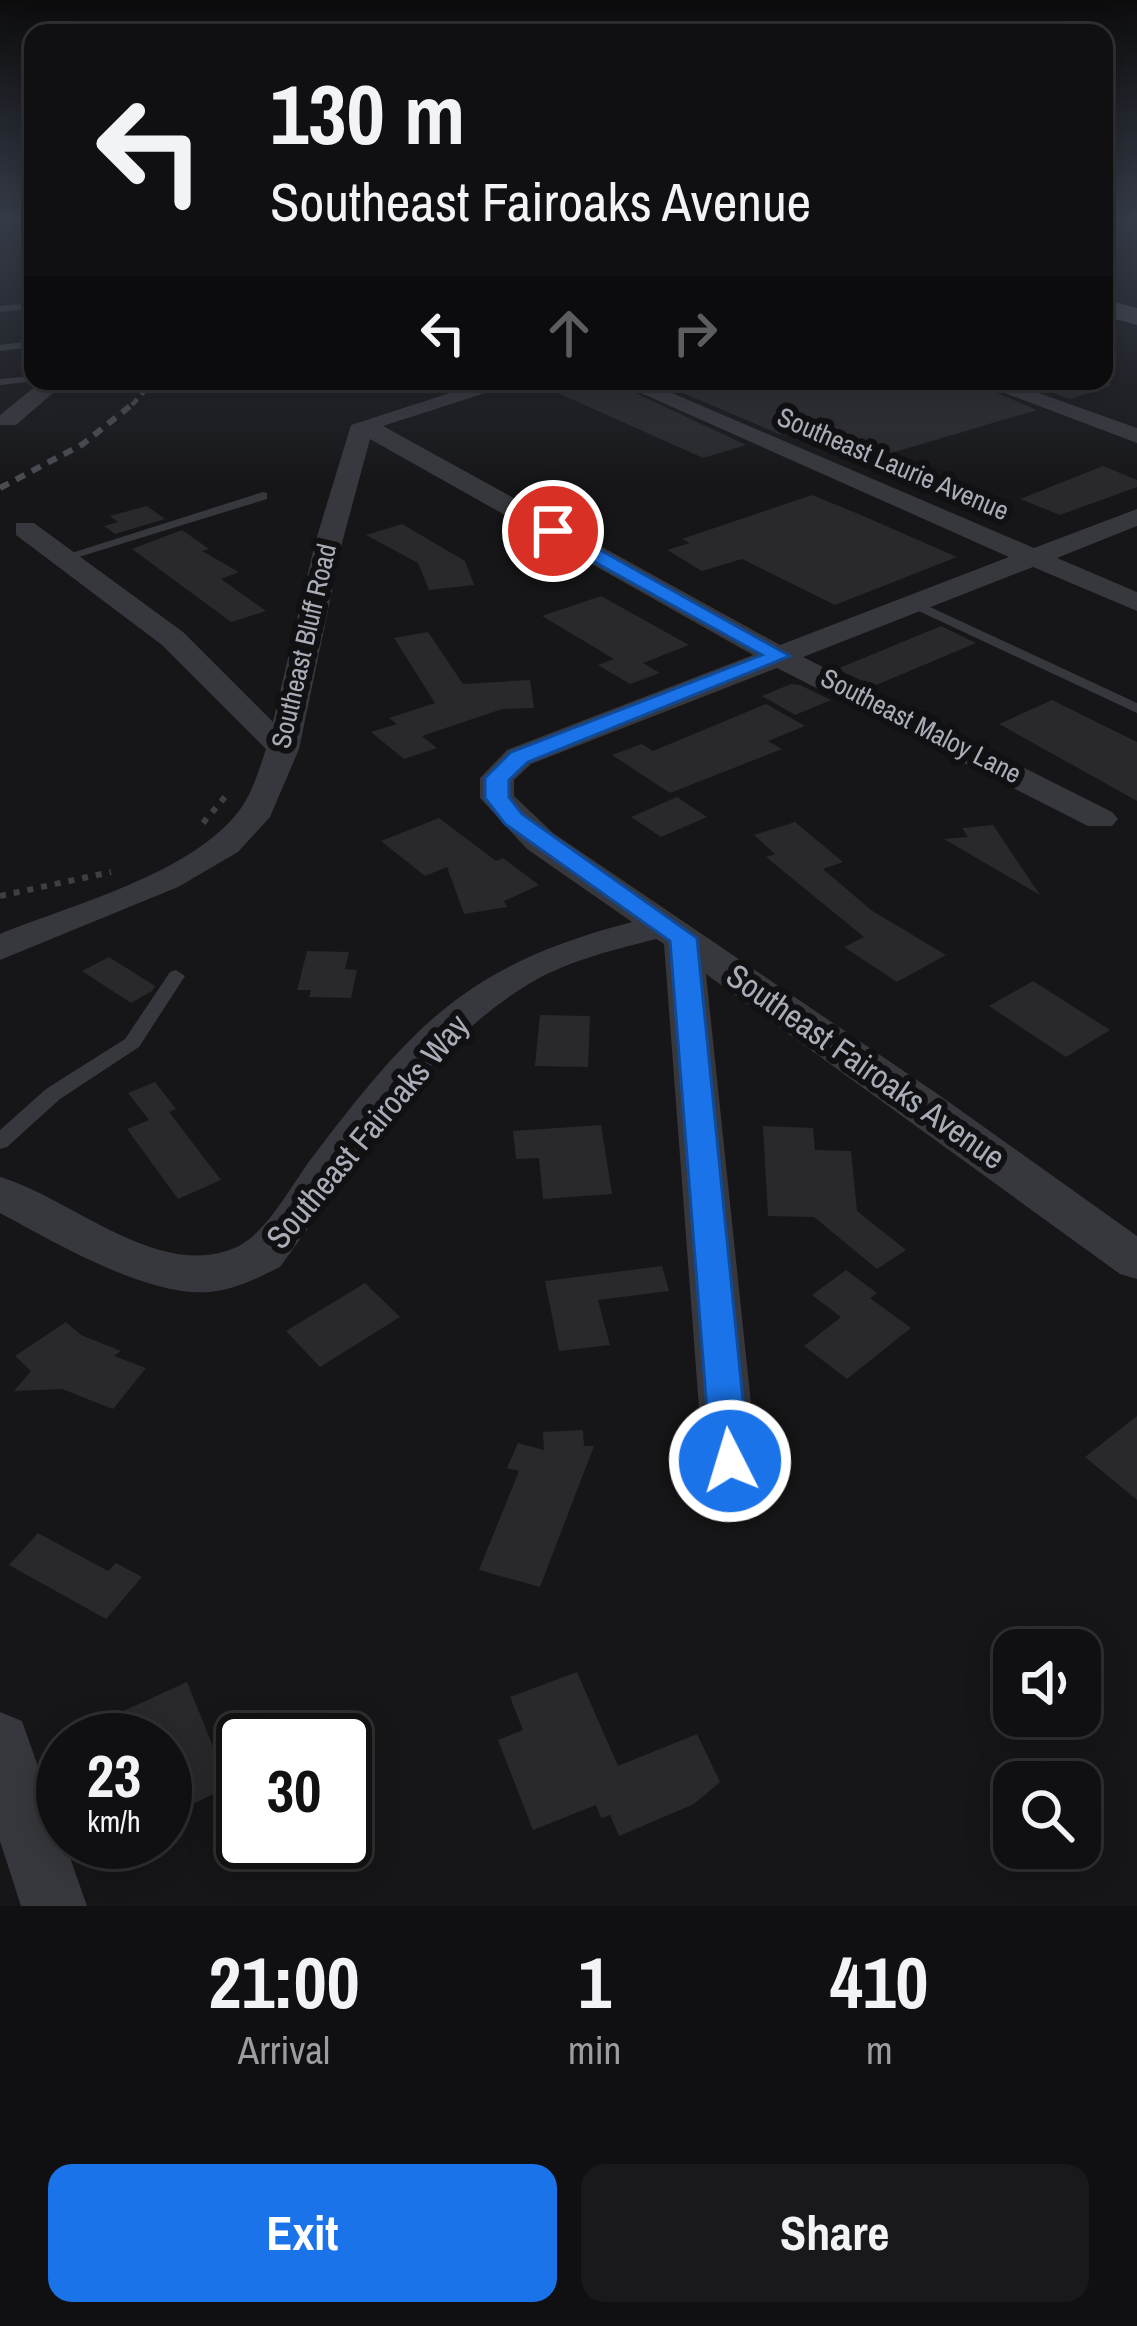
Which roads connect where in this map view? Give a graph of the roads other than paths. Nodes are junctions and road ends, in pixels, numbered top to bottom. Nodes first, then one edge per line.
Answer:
1 (45, 390) edge
2 (481, 390) edge
3 (646, 390) edge
4 (1009, 390) edge
5 (8, 420) dead end
6 (363, 425) junction
7 (1137, 436) edge
8 (263, 496) dead end
9 (1137, 517) edge
10 (25, 530) dead end
11 (65, 557) junction
12 (1034, 557) junction
13 (1137, 602) edge
14 (915, 604) junction
15 (779, 656) junction
16 (1137, 709) edge
17 (282, 746) junction
18 (1100, 819) dead end
19 (673, 931) junction
20 (0, 948) edge
21 (176, 976) dead end
22 (0, 1142) edge
23 (0, 1193) edge
24 (1137, 1261) edge
25 (730, 1461) dead end
26 (0, 1742) edge
27 (54, 1906) edge

1 - 5 street
2 - 6 street
3 - 12 street, Southeast Laurie Avenue
4 - 7 street
6 - 15 street, Southeast Maloy Lane
6 - 17 street, Southeast Bluff Road
8 - 11 lane
9 - 12 street
10 - 11 street
11 - 17 street
12 - 13 street, Southeast Laurie Avenue
12 - 14 street
14 - 15 street
14 - 16 lane
15 - 18 street, Southeast Maloy Lane
15 - 19 street, Southeast Fairoaks Avenue
17 - 20 street, Southeast Bluff Road
19 - 23 street, Southeast Fairoaks Way
19 - 24 street, Southeast Fairoaks Avenue
19 - 25 street
21 - 22 lane
26 - 27 street

